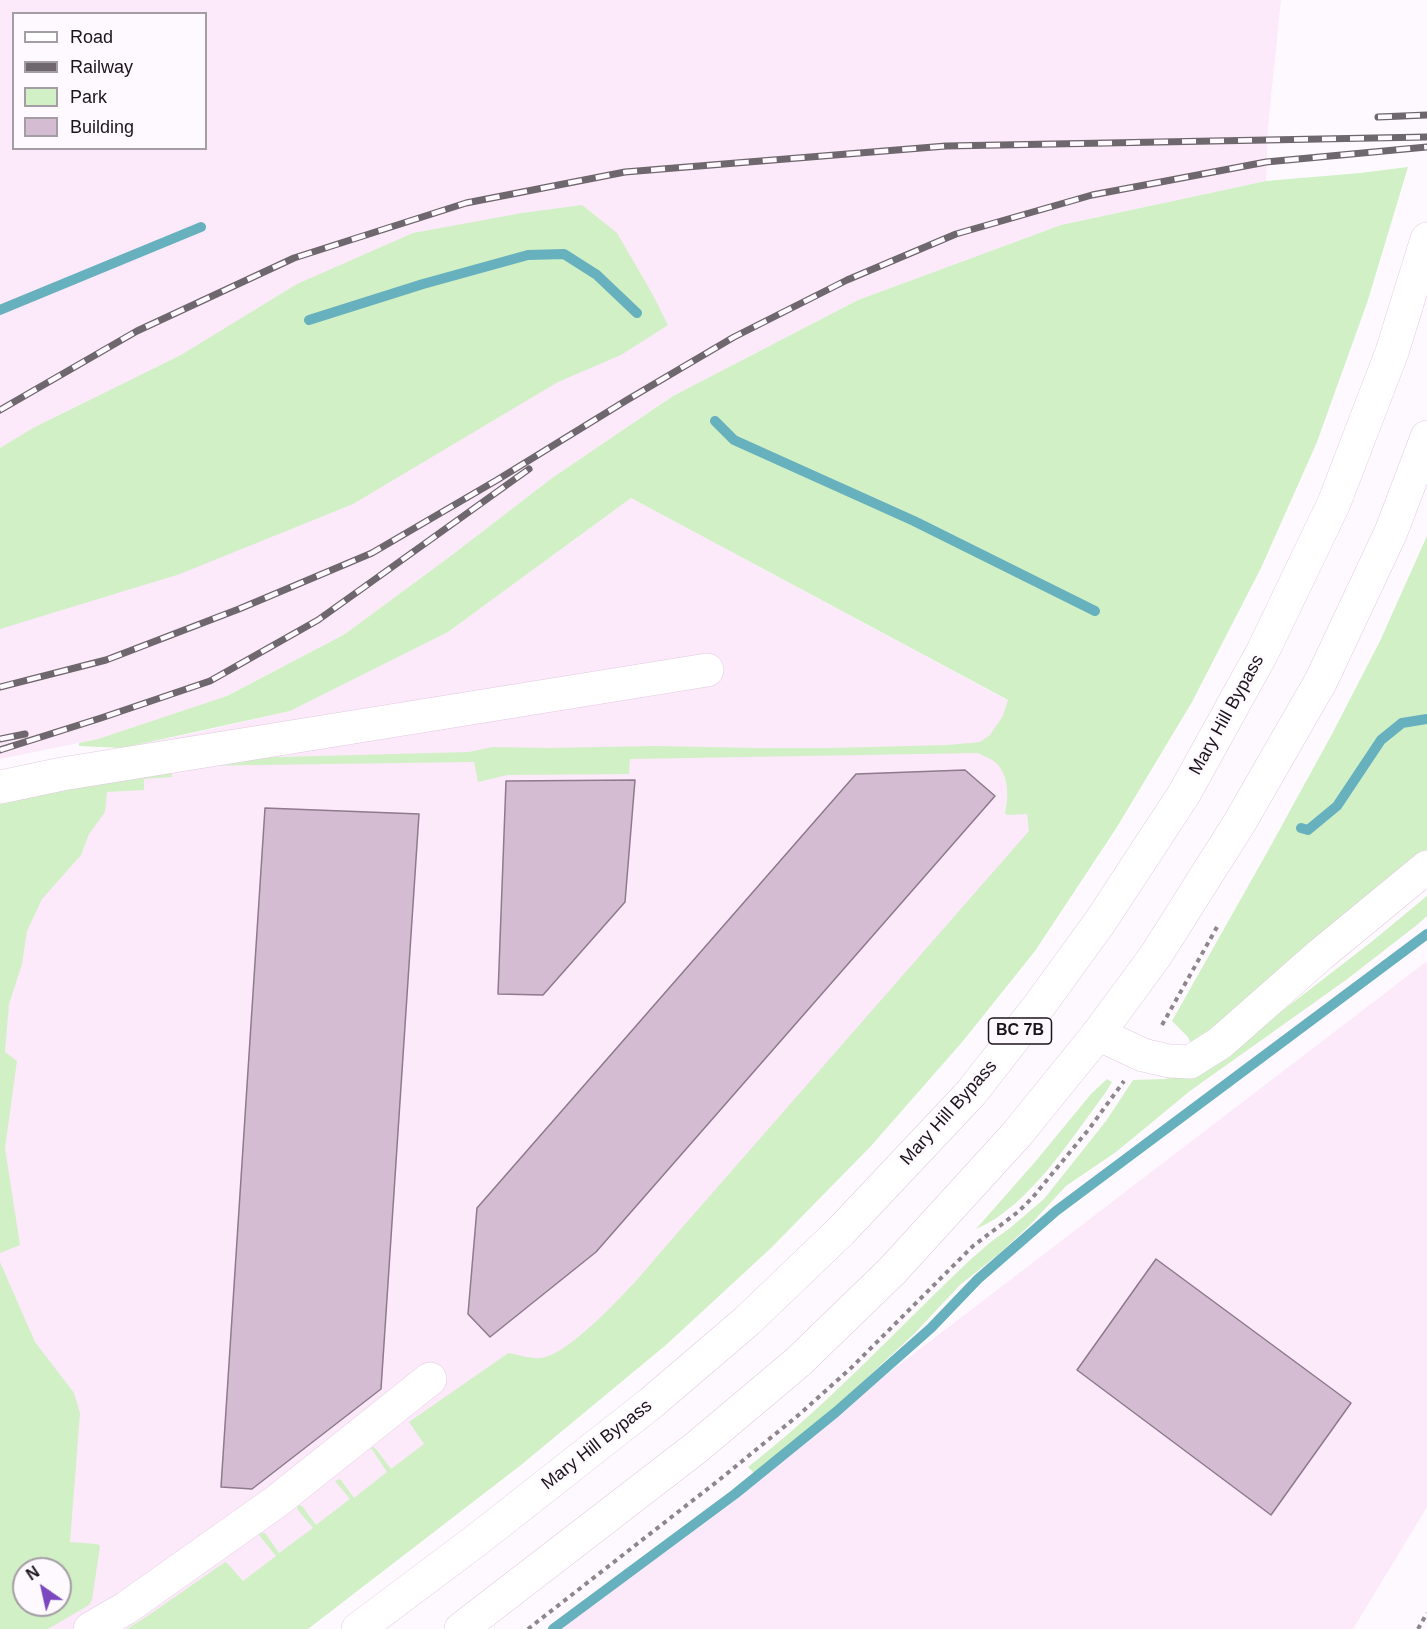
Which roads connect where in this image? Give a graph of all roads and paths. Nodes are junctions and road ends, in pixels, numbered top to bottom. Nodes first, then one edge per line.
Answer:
1 (1427, 239) edge
2 (1427, 437) edge
3 (706, 670) dead end
4 (0, 787) edge
5 (1427, 867) edge
6 (1098, 1034) junction
7 (430, 1379) dead end
8 (1427, 1613) edge
9 (90, 1629) edge
10 (358, 1629) edge
11 (460, 1629) edge
12 (1418, 1629) edge

1 - 10 main road, Mary Hill Bypass / BC 7B
2 - 6 main road
3 - 4 main road
5 - 6 main road
6 - 11 main road
7 - 9 main road
8 - 12 path

